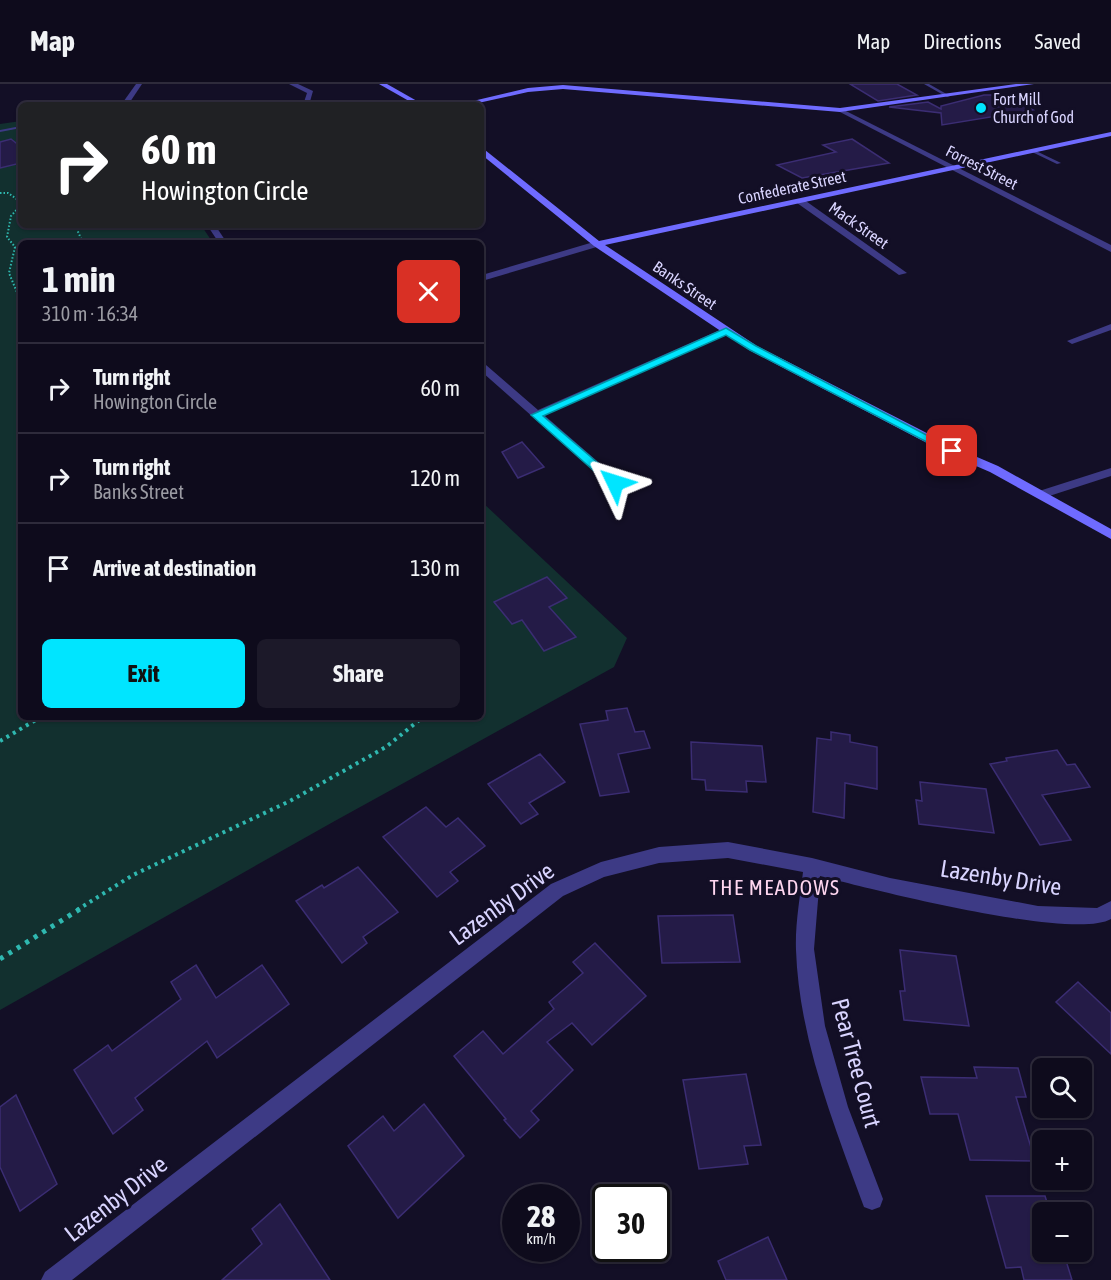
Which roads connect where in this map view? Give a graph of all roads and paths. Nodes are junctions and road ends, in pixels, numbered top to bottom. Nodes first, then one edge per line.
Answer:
1 (139, 84) edge
2 (292, 84) edge
3 (382, 84) edge
4 (926, 84) edge
5 (1031, 84) edge
6 (562, 86) edge
7 (948, 96) junction
8 (126, 102) edge
9 (307, 102) edge
10 (415, 102) edge
11 (473, 102) edge
12 (840, 110) junction
13 (18, 128) edge
14 (0, 131) edge
15 (1111, 134) edge
16 (1033, 151) junction
17 (484, 154) edge
18 (1059, 164) dead end
19 (953, 168) junction
20 (0, 193) edge
21 (18, 201) edge
22 (800, 201) junction
23 (18, 208) edge
24 (597, 244) junction
25 (1111, 249) edge
26 (902, 273) dead end
27 (484, 277) edge
28 (18, 295) edge
29 (1111, 327) edge
30 (726, 331) junction
31 (1072, 341) dead end
32 (484, 370) edge
33 (536, 415) junction
34 (1111, 472) edge
35 (615, 483) dead end
36 (1040, 495) junction
37 (1111, 535) edge
38 (36, 720) edge
39 (419, 720) edge
40 (0, 741) edge
41 (812, 866) junction
42 (1111, 909) edge
43 (0, 959) edge
44 (872, 1199) dead end
45 (53, 1280) edge

1 - 8 street
2 - 9 street
3 - 10 street
4 - 7 lane
5 - 7 street
6 - 11 street
6 - 12 street
7 - 12 street
12 - 19 street, Forrest Street
13 - 14 lane
15 - 16 street, Confederate Street
16 - 18 lane
16 - 19 street, Confederate Street
17 - 24 street, Banks Street
19 - 22 street, Confederate Street
19 - 25 street, Forrest Street
20 - 21 path
22 - 24 street, Confederate Street
22 - 26 street, Mack Street
23 - 28 path
24 - 27 street, Confederate Street
24 - 30 street, Banks Street
29 - 31 street
30 - 33 street
30 - 36 street, Banks Street
32 - 33 street
33 - 35 street
34 - 36 street
36 - 37 street, Banks Street
38 - 40 path
39 - 43 path
41 - 42 street, Lazenby Drive
41 - 44 street, Pear Tree Court
41 - 45 street, Lazenby Drive

